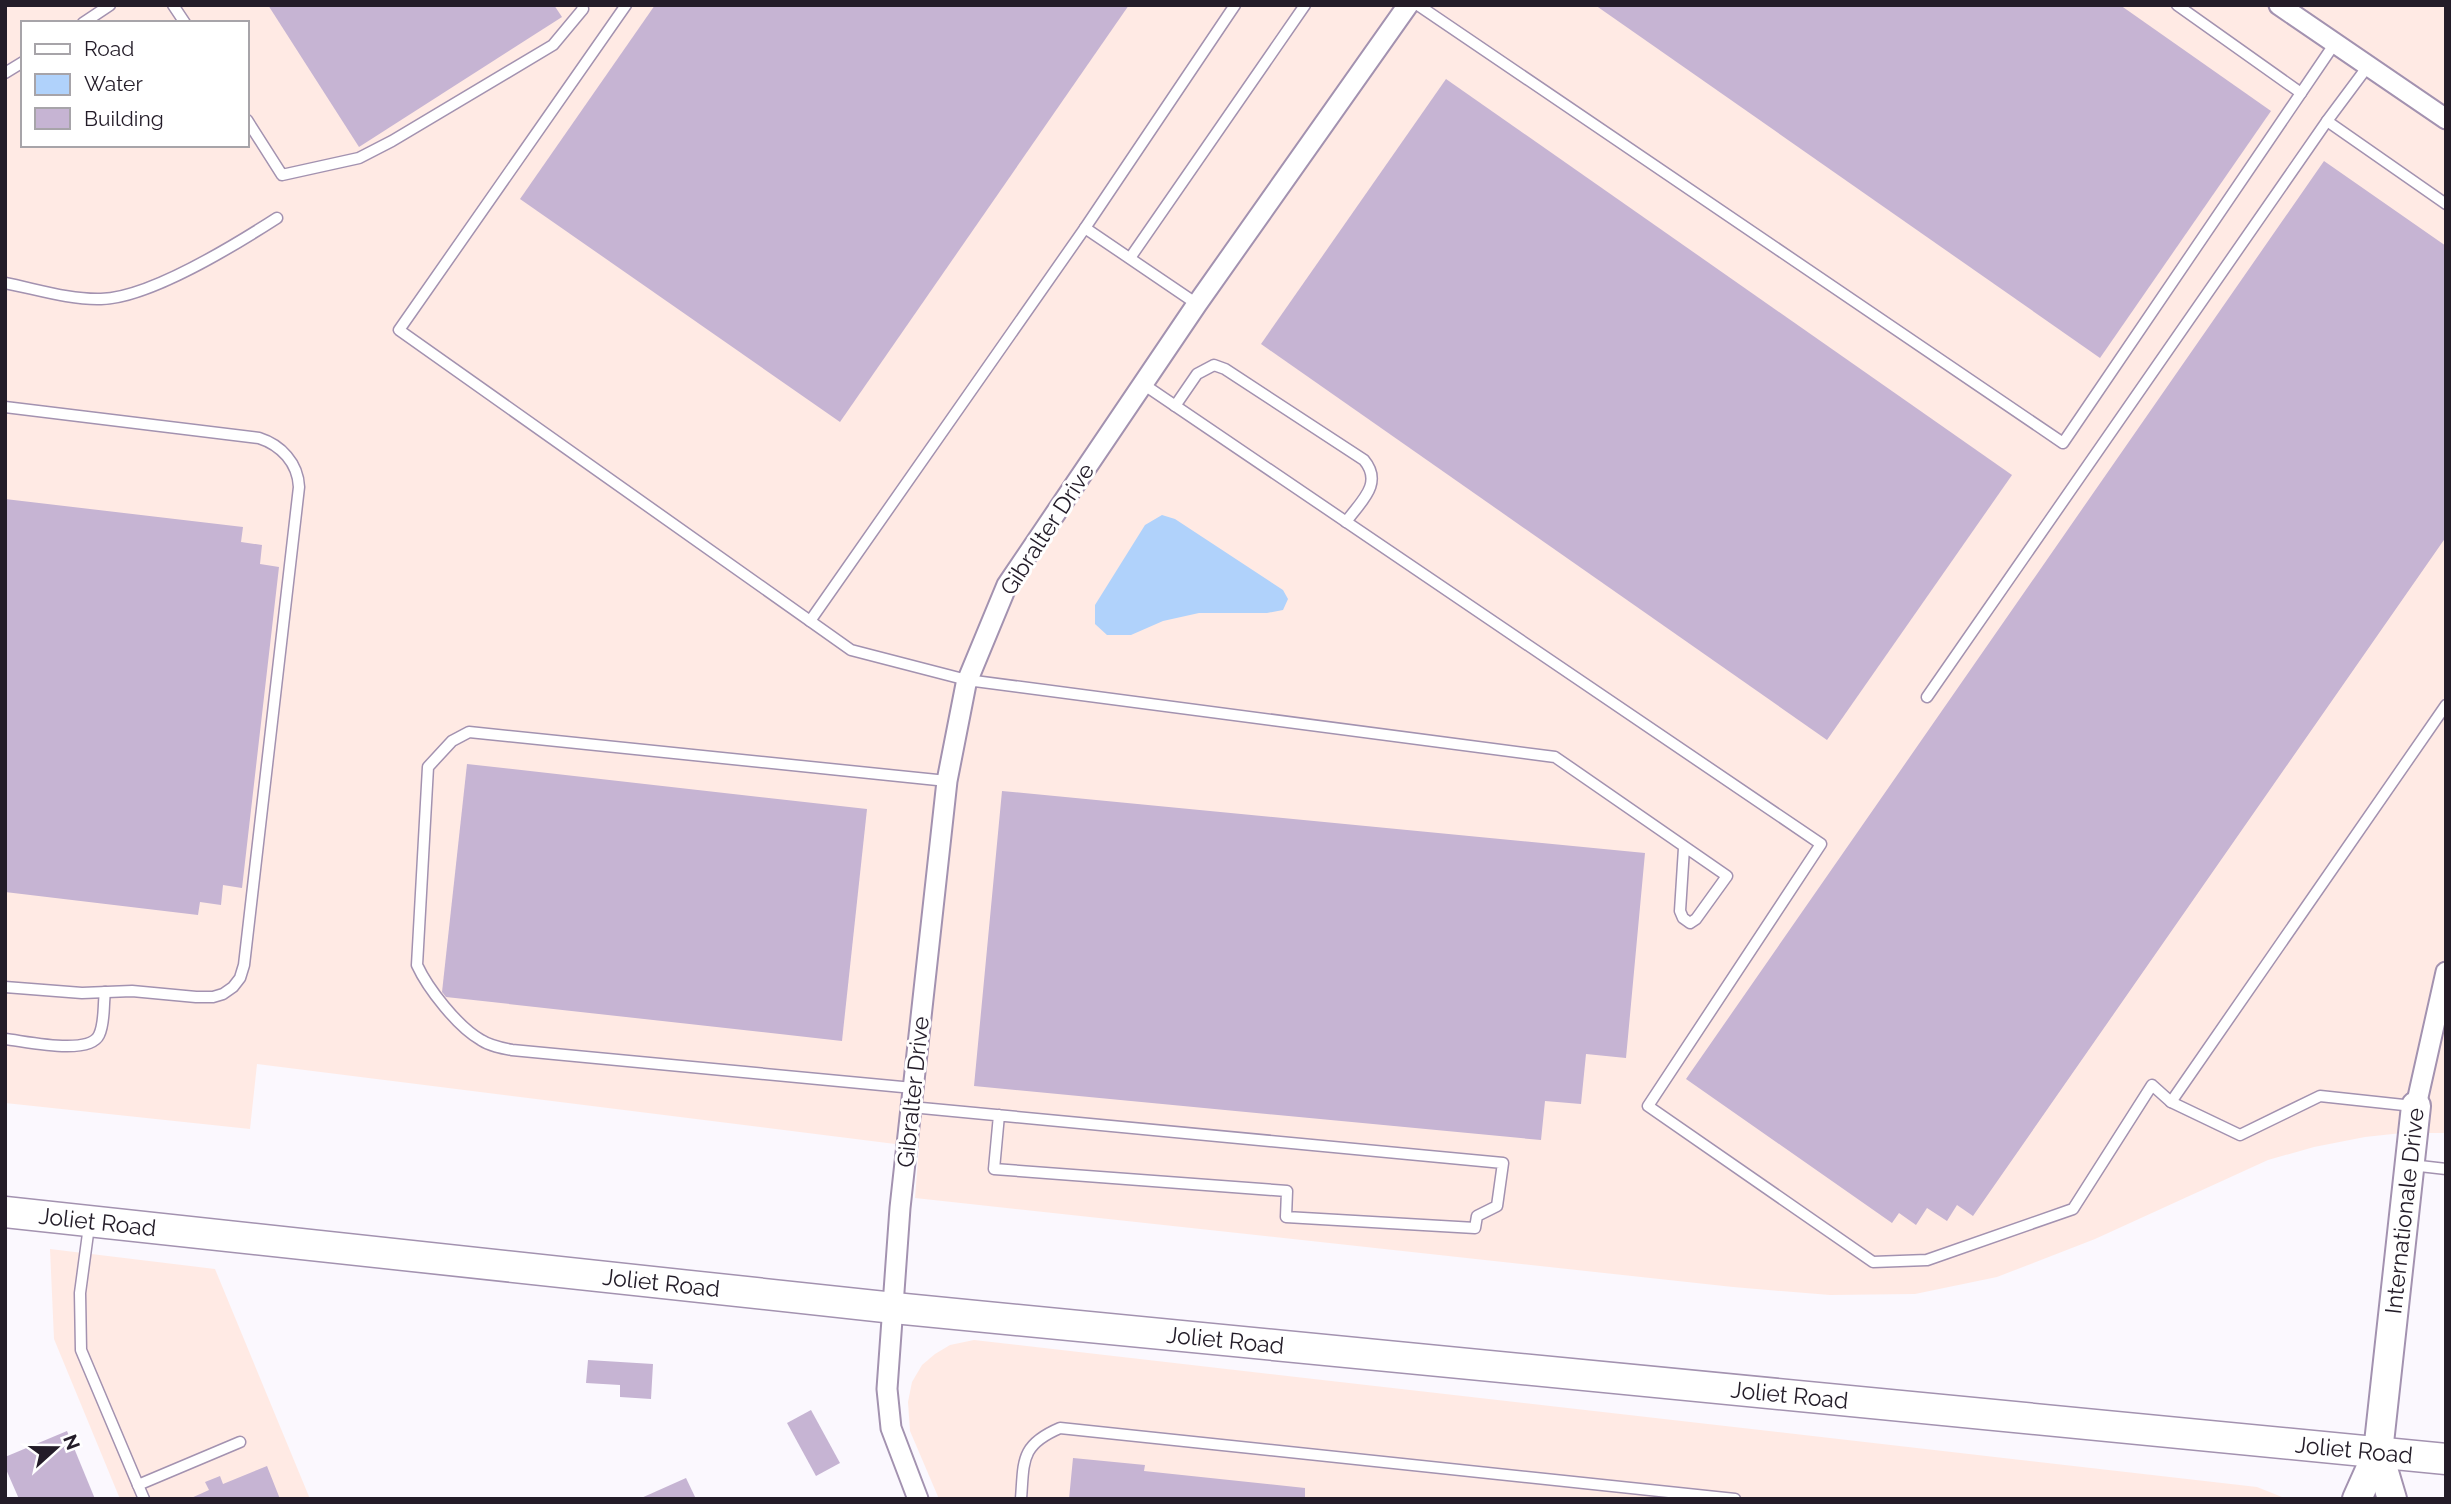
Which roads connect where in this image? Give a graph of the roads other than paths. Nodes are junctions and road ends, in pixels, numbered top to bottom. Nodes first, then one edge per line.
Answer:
1 (110, 5) edge
2 (173, 5) edge
3 (582, 5) edge
4 (626, 5) edge
5 (1235, 5) edge
6 (1305, 5) edge
7 (1408, 5) edge
8 (1418, 5) edge
9 (2177, 5) edge
10 (2279, 5) edge
11 (86, 21) edge
12 (183, 21) edge
13 (2335, 43) junction
14 (21, 63) edge
15 (2368, 66) junction
16 (5, 73) edge
17 (2301, 93) junction
18 (2446, 119) edge
19 (2327, 121) junction
20 (248, 122) edge
21 (2446, 204) edge
22 (277, 218) dead end
23 (1085, 228) junction
24 (1130, 258) junction
25 (5, 283) edge
26 (1197, 304) junction
27 (1143, 384) junction
28 (1175, 406) junction
29 (5, 407) edge
30 (1346, 522) junction
31 (810, 621) junction
32 (967, 680) junction
33 (1927, 697) dead end
34 (2446, 705) edge
35 (947, 781) junction
36 (1684, 848) junction
37 (2445, 977) edge
38 (5, 987) edge
39 (105, 992) junction
40 (5, 1039) edge
41 (912, 1097) junction
42 (2171, 1102) junction
43 (2416, 1106) junction
44 (999, 1115) junction
45 (2410, 1165) junction
46 (2446, 1169) edge
47 (5, 1212) edge
48 (90, 1222) junction
49 (894, 1308) junction
50 (240, 1442) dead end
51 (2378, 1452) junction
52 (2446, 1459) edge
53 (138, 1485) junction
54 (144, 1499) edge
55 (918, 1499) edge
56 (1021, 1499) edge
57 (1734, 1499) edge
58 (2357, 1499) edge
59 (2392, 1499) edge

1 - 11 lane
2 - 12 lane
3 - 20 lane
4 - 31 lane
5 - 23 lane
6 - 24 lane
7 - 26 street, Gibralter Drive
8 - 17 lane
9 - 17 lane
10 - 13 street
13 - 15 street
13 - 17 lane
14 - 16 lane
15 - 18 street
15 - 19 lane
19 - 21 lane
19 - 33 lane
22 - 25 lane
23 - 24 lane
23 - 31 lane
24 - 26 lane
26 - 27 street, Gibralter Drive
27 - 28 lane
27 - 32 street, Gibralter Drive
28 - 30 lane
28 - 30 lane
29 - 39 lane
30 - 42 lane
31 - 32 lane
32 - 35 street, Gibralter Drive
32 - 36 lane
34 - 42 lane
35 - 41 street, Gibralter Drive
35 - 41 lane
36 - 36 lane
37 - 43 street, Internationale Drive
38 - 39 lane
39 - 40 lane
41 - 44 lane
41 - 49 street, Gibralter Drive
42 - 43 lane
43 - 45 street, Internationale Drive
44 - 44 lane
45 - 46 lane
45 - 51 street, Internationale Drive
47 - 48 main road, Joliet Road
48 - 49 main road, Joliet Road
48 - 53 lane
49 - 51 main road, Joliet Road
49 - 55 street, Gibralter Drive
50 - 53 lane
51 - 52 main road, Joliet Road
51 - 58 street
51 - 59 street
53 - 54 lane
56 - 57 lane

